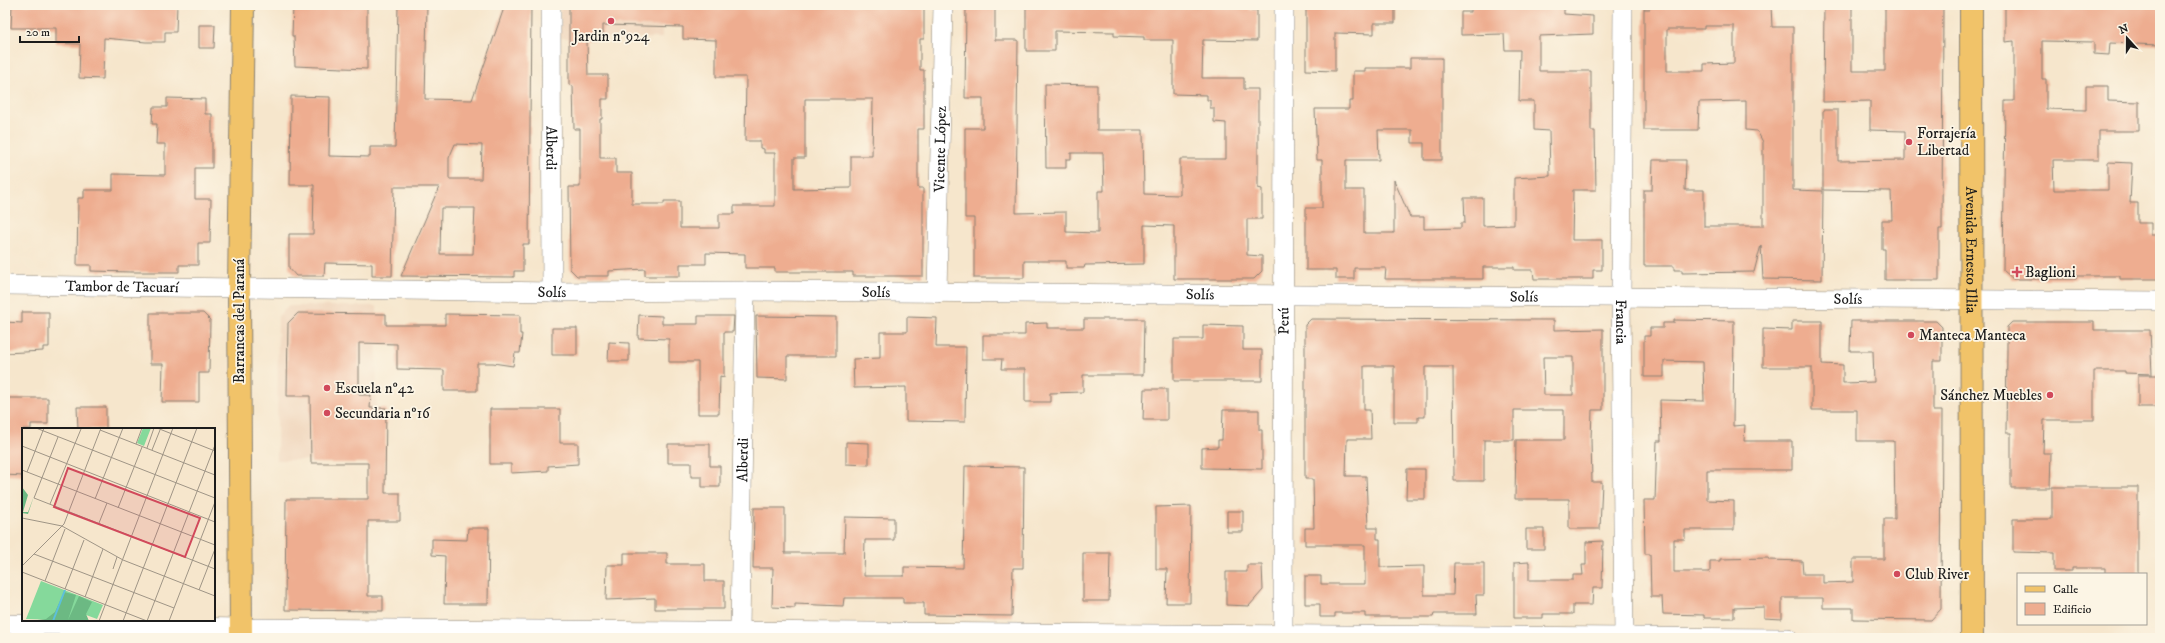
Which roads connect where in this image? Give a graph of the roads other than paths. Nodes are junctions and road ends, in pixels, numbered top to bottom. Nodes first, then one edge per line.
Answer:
1 (243, 5) edge
2 (550, 5) edge
3 (943, 5) edge
4 (1284, 5) edge
5 (1623, 5) edge
6 (1971, 5) edge
7 (5, 285) edge
8 (239, 287) junction
9 (745, 291) junction
10 (552, 292) junction
11 (937, 292) junction
12 (1283, 296) junction
13 (1621, 298) junction
14 (1972, 299) junction
15 (2160, 301) edge
16 (5, 624) edge
17 (740, 630) junction
18 (241, 633) edge
19 (1283, 637) edge
20 (1624, 637) edge
21 (1788, 638) edge
22 (1972, 638) edge

1 - 8 main road, Barrancas del Paraná
2 - 10 street, Alberdi
3 - 11 street, Vicente López
4 - 12 street, Perú
5 - 13 street, Francia
6 - 14 main road, Avenida Ernesto Illia
7 - 8 street, Tambor de Tacuarí
8 - 10 street, Solís
8 - 18 main road, Barrancas del Paraná
9 - 10 street, Solís
9 - 11 street, Solís
9 - 17 street, Alberdi
11 - 12 street, Solís
12 - 13 street, Solís
12 - 19 street, Perú
13 - 14 street, Solís
13 - 20 street, Francia
14 - 15 street, Solís
14 - 22 main road, Avenida Ernesto Illia
16 - 18 street
17 - 18 street
17 - 19 street
19 - 20 street
20 - 21 street

